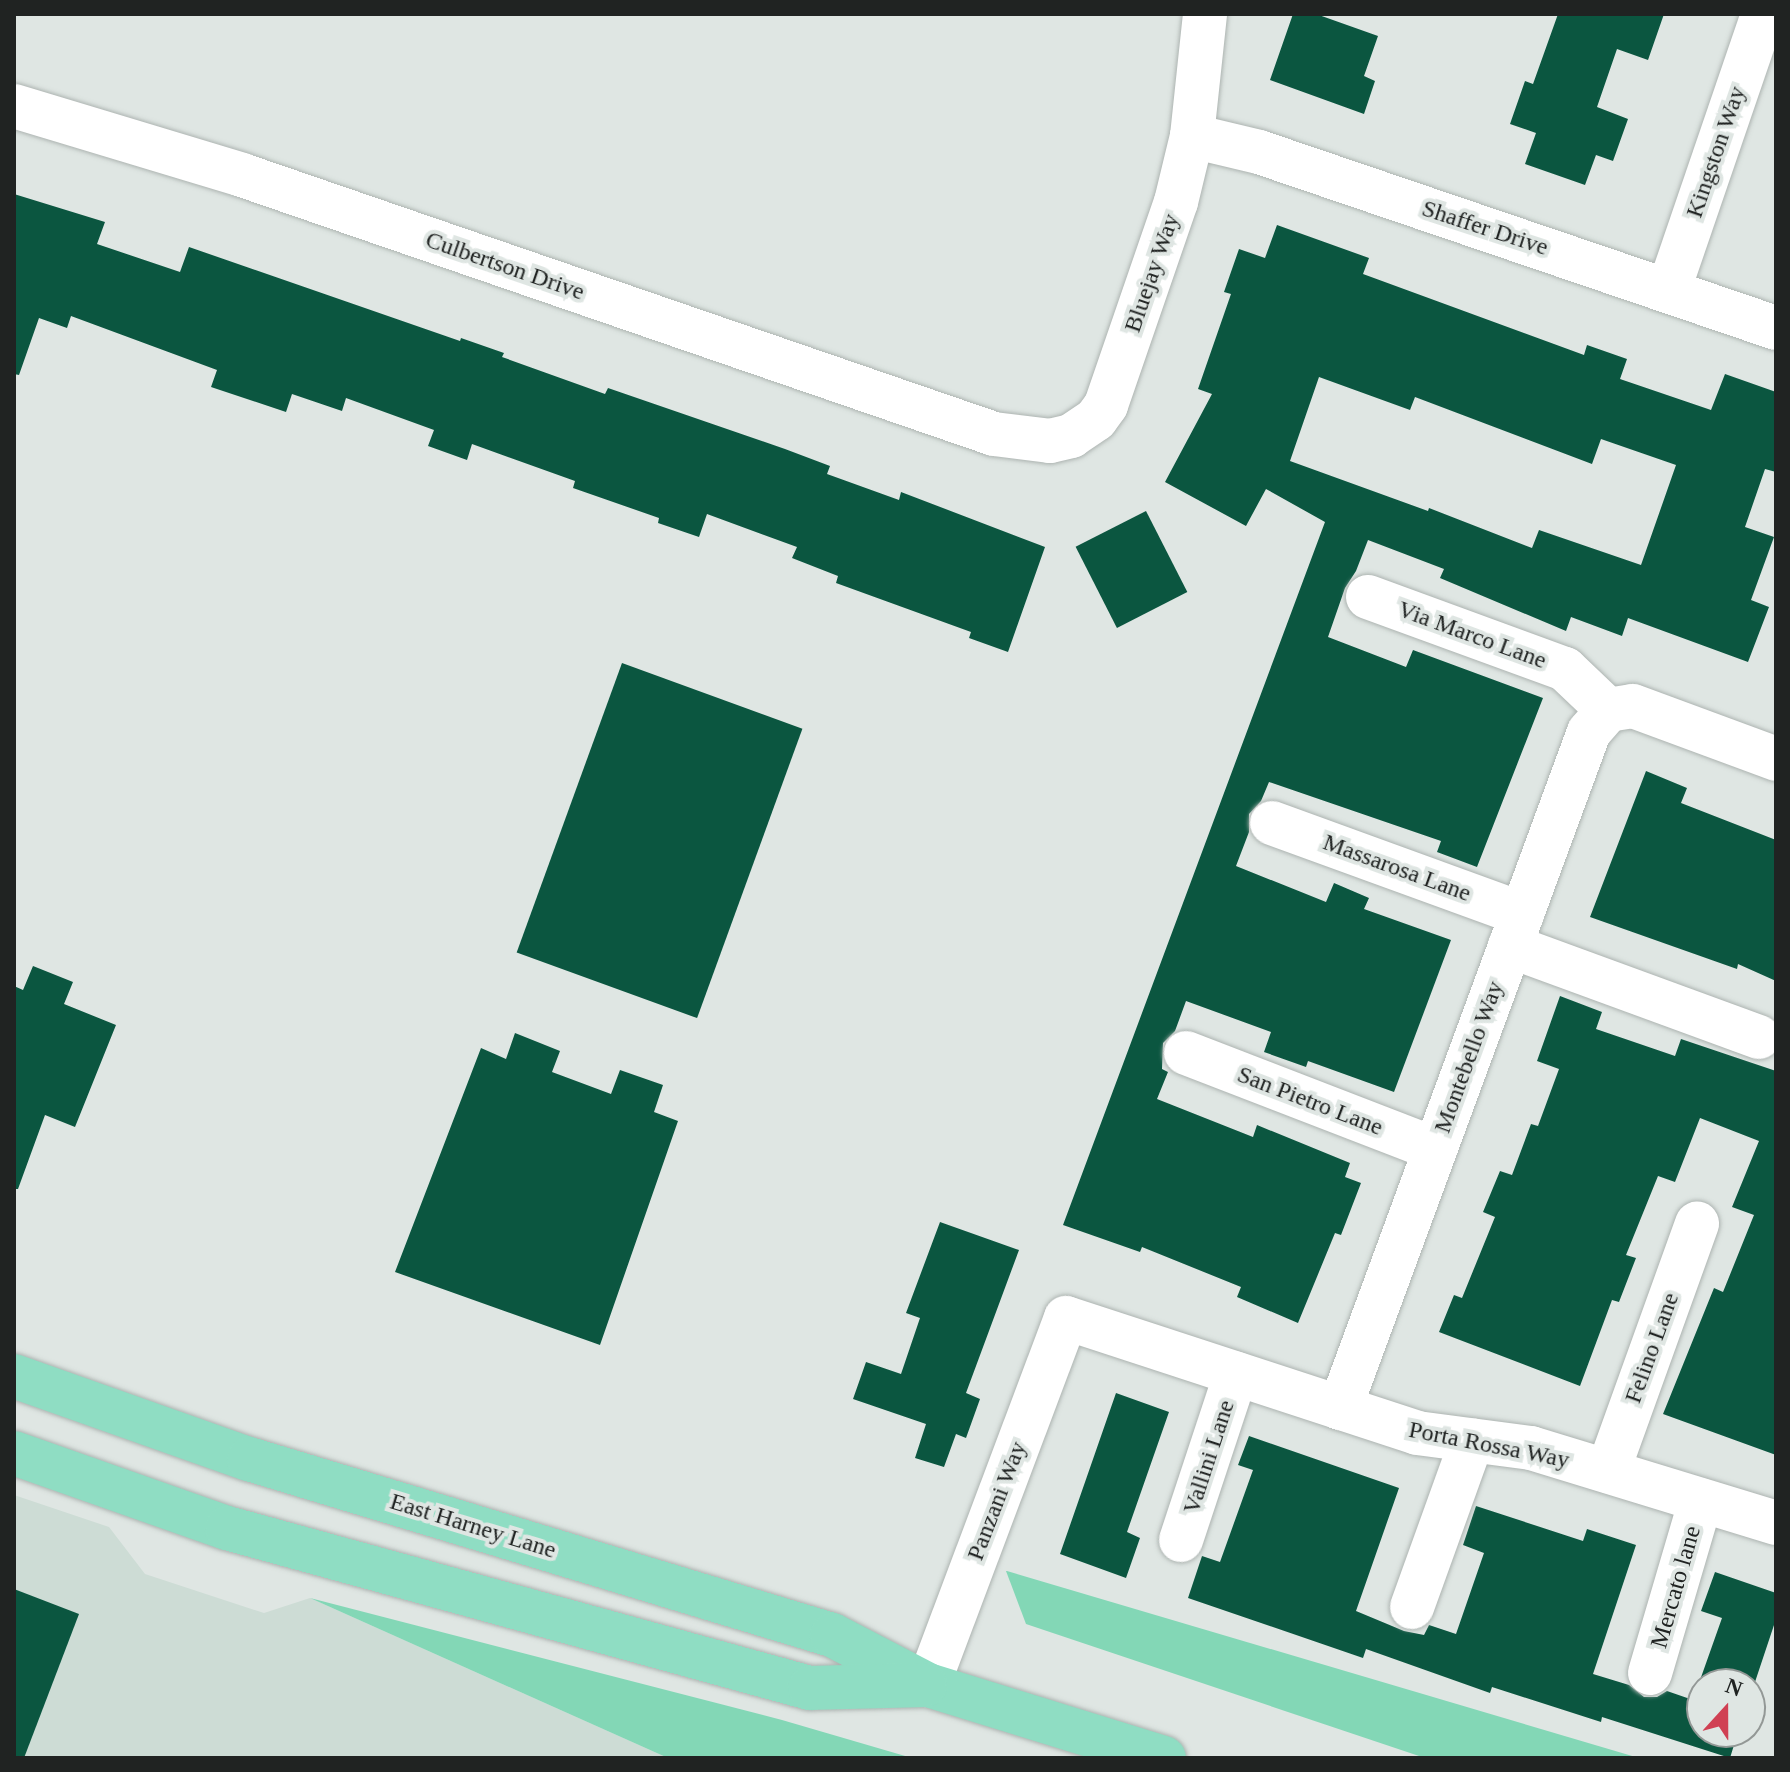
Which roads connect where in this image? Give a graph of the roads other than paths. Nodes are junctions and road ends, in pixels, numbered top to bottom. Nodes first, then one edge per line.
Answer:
1 (1205, 14) edge
2 (1763, 14) edge
3 (14, 106) edge
4 (1192, 136) junction
5 (1669, 289) junction
6 (1776, 328) edge
7 (994, 434) joint
8 (1368, 597) dead end
9 (1608, 710) junction
10 (1776, 759) edge
11 (1272, 823) dead end
12 (1516, 930) junction
13 (1759, 1037) dead end
14 (1186, 1053) dead end
15 (1435, 1149) junction
16 (1697, 1224) dead end
17 (1066, 1318) joint
18 (1236, 1374) junction
19 (14, 1376) edge
20 (1340, 1408) junction
21 (1472, 1440) junction
22 (14, 1453) edge
23 (1608, 1471) junction
24 (1701, 1500) junction
25 (1776, 1523) edge
26 (1181, 1540) dead end
27 (1412, 1607) dead end
28 (1650, 1673) dead end
29 (928, 1685) junction
30 (1164, 1758) edge

1 - 4 street, Bluejay Way
2 - 5 street, Kingston Way
3 - 7 street, Culbertson Drive
4 - 5 street, Shaffer Drive
4 - 7 street, Bluejay Way
5 - 6 street, Shaffer Drive
8 - 9 street, Via Marco Lane
9 - 10 street
9 - 12 street, Montebello Way
11 - 12 street, Massarosa Lane
12 - 13 street, Massarosa Lane
12 - 15 street, Montebello Way
14 - 15 street, San Pietro Lane
15 - 20 street, Montebello Way
16 - 23 street, Felino Lane
17 - 18 street, Porta Rossa Way
17 - 29 street, Panzani Way
18 - 20 street, Porta Rossa Way
18 - 26 street, Vallini Lane
19 - 29 main road, East Harney Lane
20 - 21 street, Porta Rossa Way
21 - 23 street, Porta Rossa Way
21 - 27 street
22 - 29 main road, East Harney Lane
23 - 24 street, Porta Rossa Way
24 - 25 street, Porta Rossa Way
24 - 28 street, Mercato lane
29 - 30 main road, East Harney Lane

